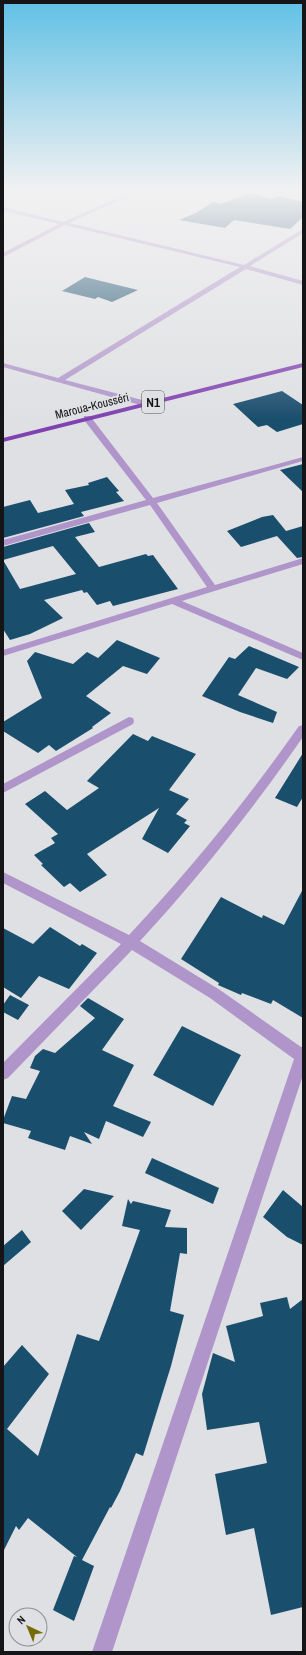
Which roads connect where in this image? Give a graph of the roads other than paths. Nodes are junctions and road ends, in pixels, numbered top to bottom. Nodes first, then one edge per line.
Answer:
1 (243, 266) joint
2 (303, 283) edge
3 (3, 364) edge
4 (303, 365) edge
5 (59, 381) junction
6 (147, 404) junction
7 (87, 418) junction
8 (3, 440) edge
9 (303, 460) edge
10 (152, 502) junction
11 (3, 543) edge
12 (303, 561) edge
13 (213, 589) junction
14 (173, 601) junction
15 (3, 653) edge
16 (303, 657) edge
17 (129, 721) dead end
18 (303, 730) edge
19 (3, 790) edge
20 (3, 877) edge
21 (130, 942) junction
22 (302, 1055) edge
23 (3, 1073) edge
24 (102, 1652) edge

1 - 2 street
1 - 5 street
3 - 5 street
4 - 6 highway, Maroua-Kousséri / N1
5 - 6 street
6 - 7 highway, Maroua-Kousséri / N1
7 - 8 highway, Maroua-Kousséri / N1
7 - 10 street
9 - 10 street
10 - 11 street
10 - 13 street
12 - 13 street
13 - 14 street
14 - 15 street
14 - 16 street
17 - 19 street
18 - 21 street
20 - 21 street
21 - 22 street
21 - 23 street
22 - 24 street

